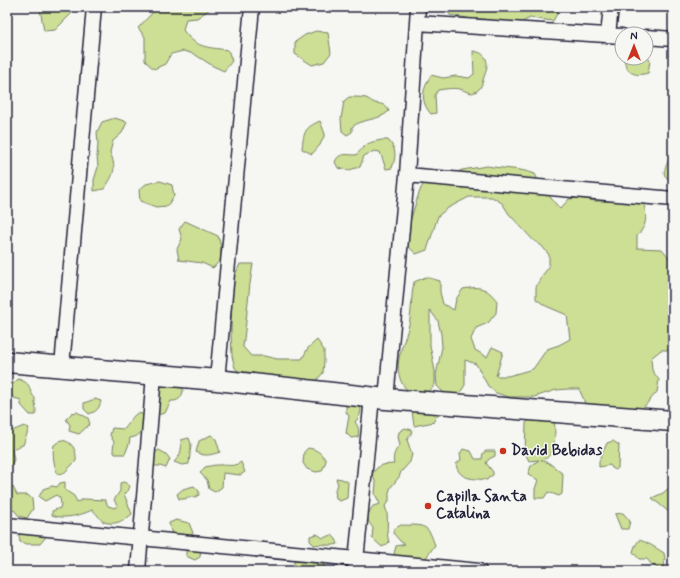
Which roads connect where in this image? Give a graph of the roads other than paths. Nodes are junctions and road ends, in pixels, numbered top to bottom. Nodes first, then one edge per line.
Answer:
1 (94, 7) edge
2 (252, 7) edge
3 (418, 7) edge
4 (611, 7) edge
5 (417, 23) junction
6 (614, 28) edge
7 (614, 35) edge
8 (654, 38) edge
9 (673, 39) edge
10 (407, 176) junction
11 (673, 198) edge
12 (7, 362) edge
13 (62, 366) junction
14 (154, 375) junction
15 (217, 380) junction
16 (379, 398) junction
17 (673, 421) edge
18 (7, 525) edge
19 (140, 538) junction
20 (355, 565) edge
21 (138, 571) edge
22 (479, 571) edge

1 - 13 street
2 - 15 street
3 - 5 street
4 - 6 street
5 - 7 street
5 - 10 street
8 - 9 street
10 - 11 street
10 - 16 street
12 - 13 street
13 - 14 street
14 - 15 street
14 - 19 street
15 - 16 street
16 - 17 street
16 - 20 street
18 - 19 street
19 - 20 street
19 - 21 street
20 - 22 street

